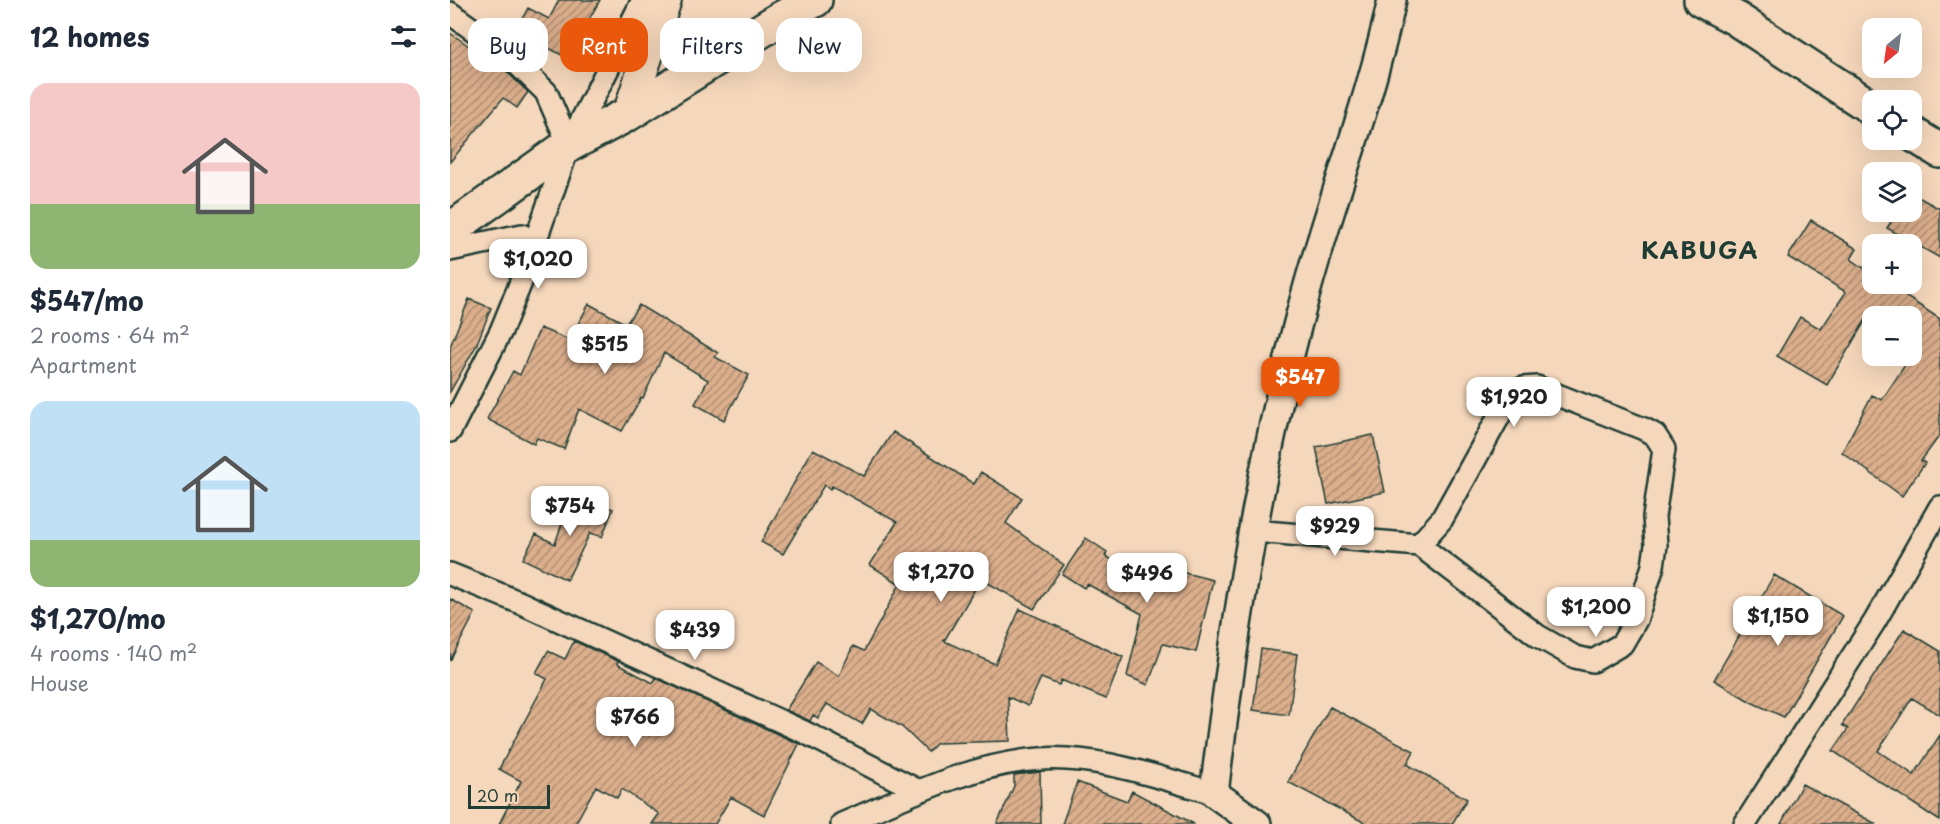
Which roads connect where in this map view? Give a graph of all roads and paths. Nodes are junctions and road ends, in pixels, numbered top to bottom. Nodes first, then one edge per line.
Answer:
1 (643, 0) edge
2 (666, 0) edge
3 (815, 0) edge
4 (1392, 0) edge
5 (1701, 0) edge
6 (450, 13) edge
7 (1862, 101) edge
8 (628, 114) junction
9 (1922, 140) edge
10 (569, 145) junction
11 (1940, 152) edge
12 (450, 230) edge
13 (450, 250) edge
14 (521, 282) junction
15 (450, 431) edge
16 (1940, 507) edge
17 (1254, 531) junction
18 (1419, 544) junction
19 (450, 574) edge
20 (919, 791) junction
21 (1214, 793) junction
22 (842, 824) edge
23 (1257, 824) edge
24 (1745, 824) edge

1 - 10 street
2 - 8 main road
3 - 8 highway
4 - 17 street
5 - 7 highway
6 - 10 street
8 - 10 highway
9 - 11 highway
10 - 12 highway
10 - 14 street
13 - 14 street
14 - 15 street
16 - 24 street
17 - 18 street
17 - 21 street
18 - 18 street
19 - 20 street
20 - 21 street
20 - 22 street
21 - 23 street

